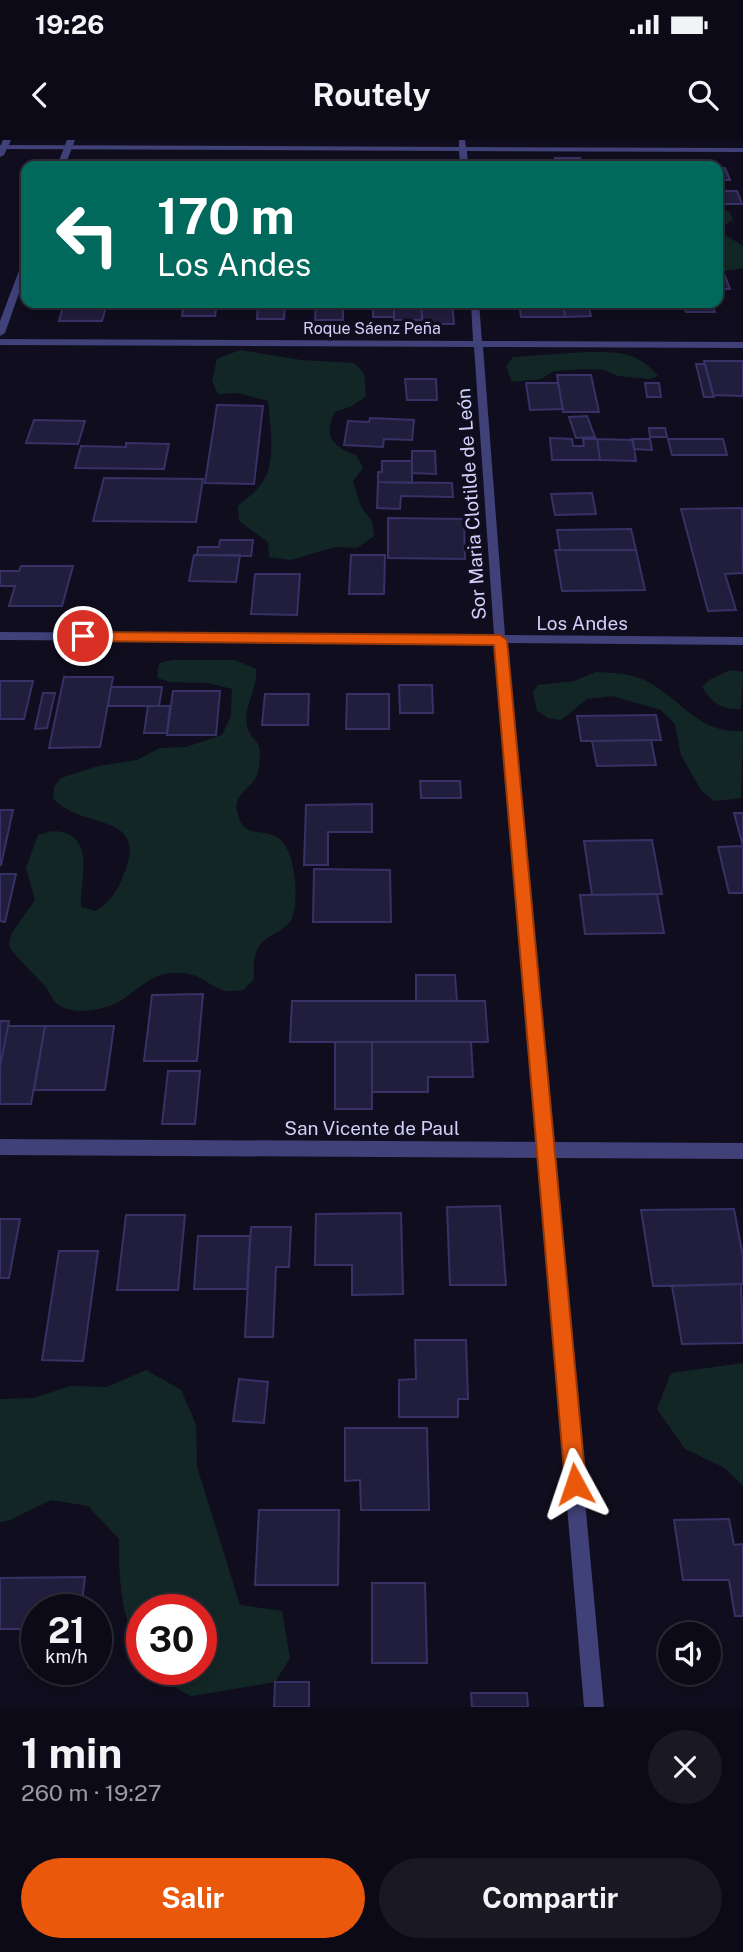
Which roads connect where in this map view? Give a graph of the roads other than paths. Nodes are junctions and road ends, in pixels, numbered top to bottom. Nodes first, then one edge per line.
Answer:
1 (70, 143) edge
2 (462, 145) edge
3 (3, 147) edge
4 (743, 150) edge
5 (63, 161) edge
6 (21, 276) edge
7 (475, 308) edge
8 (0, 333) edge
9 (0, 342) edge
10 (479, 344) junction
11 (743, 345) edge
12 (0, 636) edge
13 (500, 640) junction
14 (743, 641) edge
15 (0, 1147) edge
16 (547, 1150) junction
17 (743, 1151) edge
18 (594, 1707) edge

1 - 2 street
1 - 3 street
1 - 5 street
2 - 4 street
6 - 8 street
7 - 10 street, Sor Maria Clotilde de León
9 - 10 street, Roque Sáenz Peña
10 - 11 street, Roque Sáenz Peña
10 - 13 street, Sor Maria Clotilde de León
12 - 13 street, Los Andes
13 - 14 street, Los Andes
13 - 16 street, Sor Maria Clotilde de León
15 - 16 street, San Vicente de Paul
16 - 17 street, San Vicente de Paul
16 - 18 street, Sor Maria Clotilde de León

